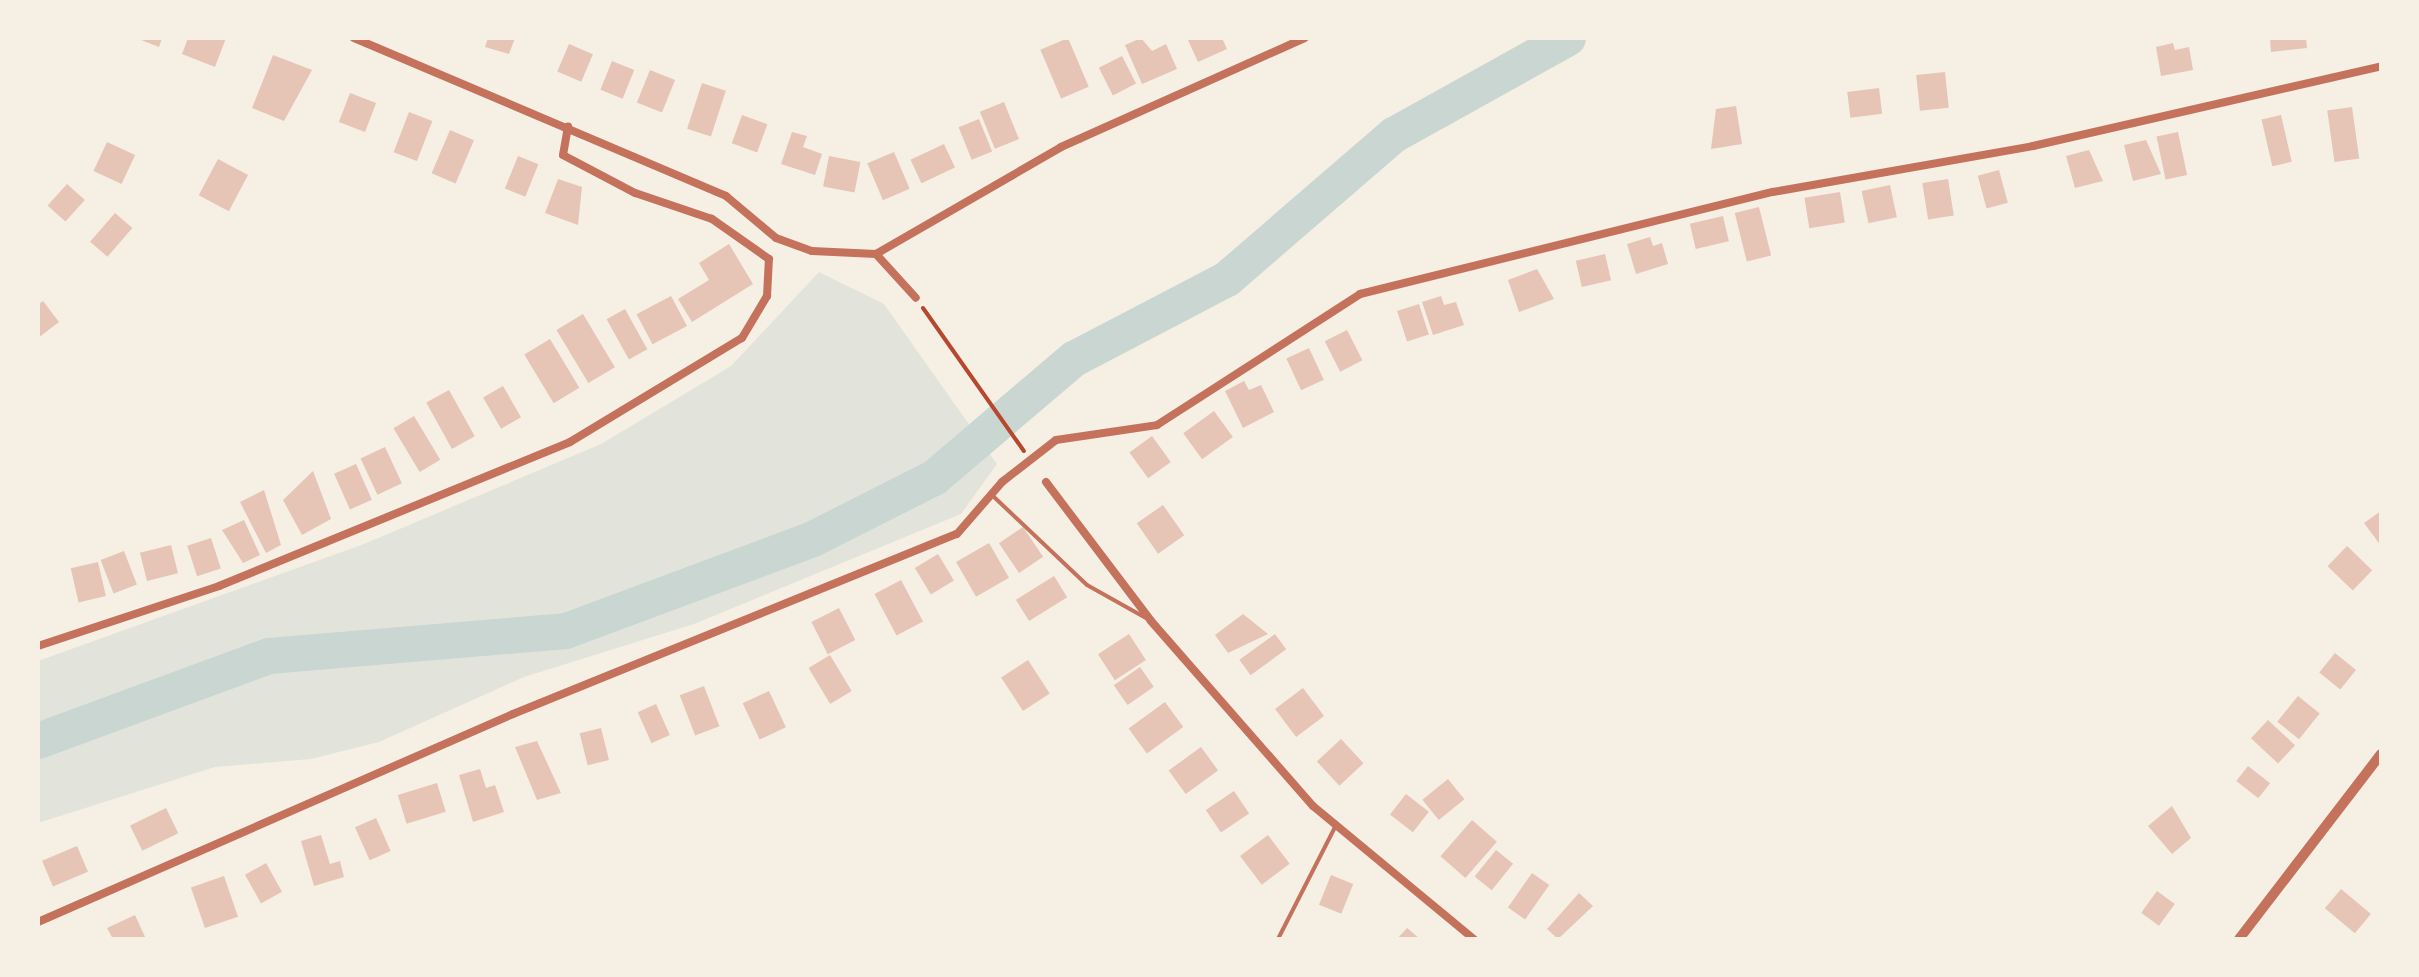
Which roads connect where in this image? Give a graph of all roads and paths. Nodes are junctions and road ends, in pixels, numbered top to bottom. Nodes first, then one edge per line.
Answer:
1 (354, 38) edge
2 (1305, 38) edge
3 (2381, 66) edge
4 (568, 126) junction
5 (876, 254) junction
6 (916, 298) joint
7 (1029, 458) dead end
8 (1046, 482) dead end
9 (994, 497) junction
10 (1151, 621) junction
11 (38, 646) edge
12 (2381, 754) edge
13 (1336, 825) junction
14 (38, 922) edge
15 (1278, 939) edge
16 (1474, 939) edge
17 (2239, 939) edge

1 - 4 street
2 - 5 street
3 - 9 street
4 - 5 street
4 - 11 street
5 - 6 street
6 - 7 path
8 - 10 street
9 - 10 lane
9 - 14 street
10 - 13 street
12 - 17 street
13 - 15 lane
13 - 16 street

